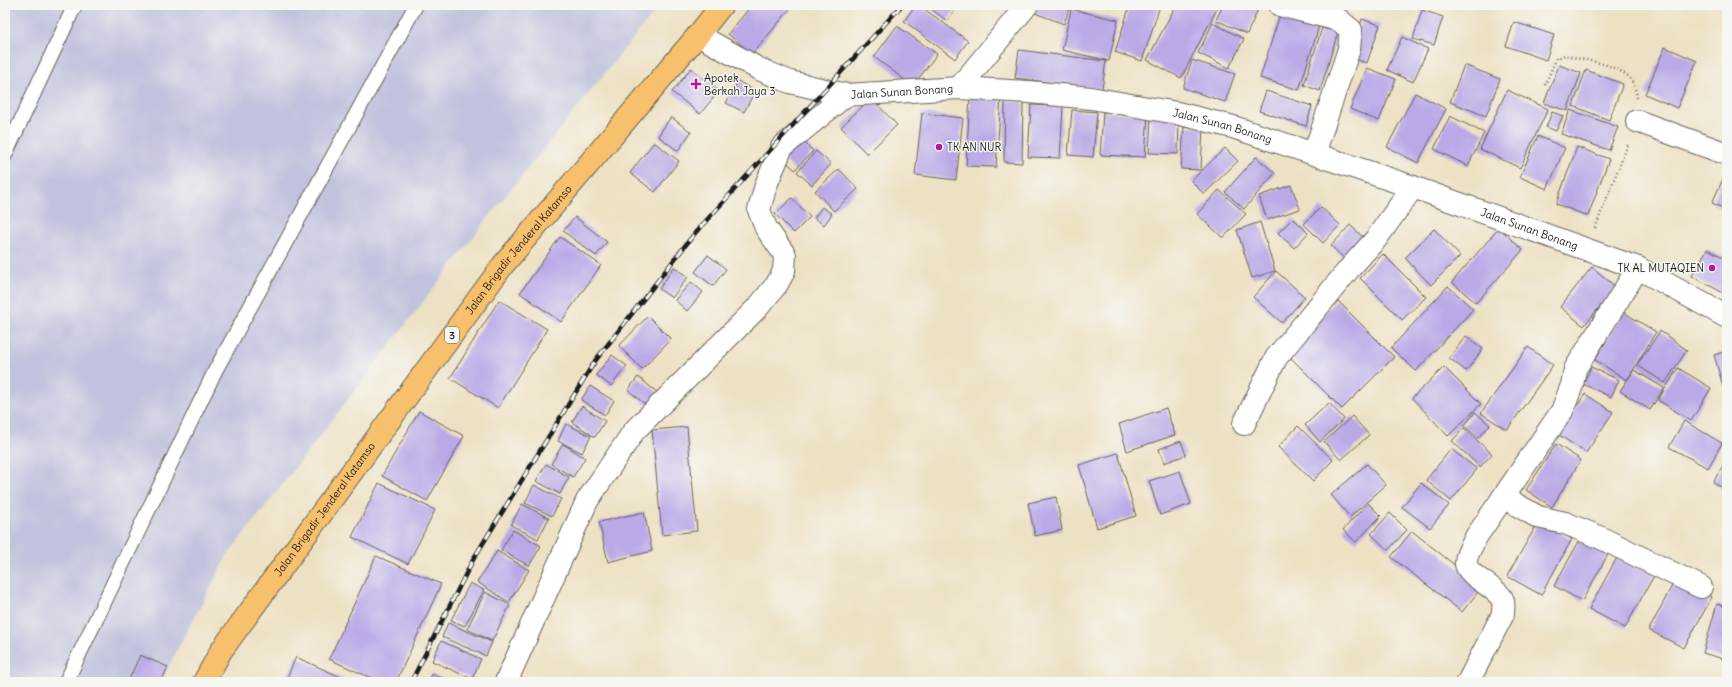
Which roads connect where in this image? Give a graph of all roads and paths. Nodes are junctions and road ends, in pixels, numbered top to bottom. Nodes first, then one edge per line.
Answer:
1 (75, 5) edge
2 (416, 5) edge
3 (722, 5) edge
4 (1027, 5) edge
5 (1280, 5) edge
6 (698, 35) junction
7 (1545, 85) dead end
8 (959, 88) junction
9 (846, 95) junction
10 (1637, 120) junction
11 (5, 154) edge
12 (1314, 154) junction
13 (1727, 154) edge
14 (1413, 187) junction
15 (1586, 249) junction
16 (1638, 268) junction
17 (1727, 317) edge
18 (1244, 424) dead end
19 (1503, 498) junction
20 (1701, 587) dead end
21 (66, 682) edge
22 (204, 682) edge
23 (506, 682) edge
24 (1468, 682) edge

1 - 11 lane
2 - 21 lane
3 - 6 highway, Jalan Brigadir Jenderal Katamso / 3
4 - 8 street
5 - 12 street
6 - 9 street, Jalan Sunan Bonang
6 - 22 highway, Jalan Brigadir Jenderal Katamso / 3
7 - 10 path
8 - 9 street, Jalan Sunan Bonang
8 - 12 street, Jalan Sunan Bonang
9 - 23 street
10 - 13 street
10 - 15 path
12 - 14 street, Jalan Sunan Bonang
14 - 15 street, Jalan Sunan Bonang
14 - 18 street
15 - 16 street, Jalan Sunan Bonang
16 - 17 street, Jalan Sunan Bonang
16 - 19 street
19 - 20 street
19 - 24 street

